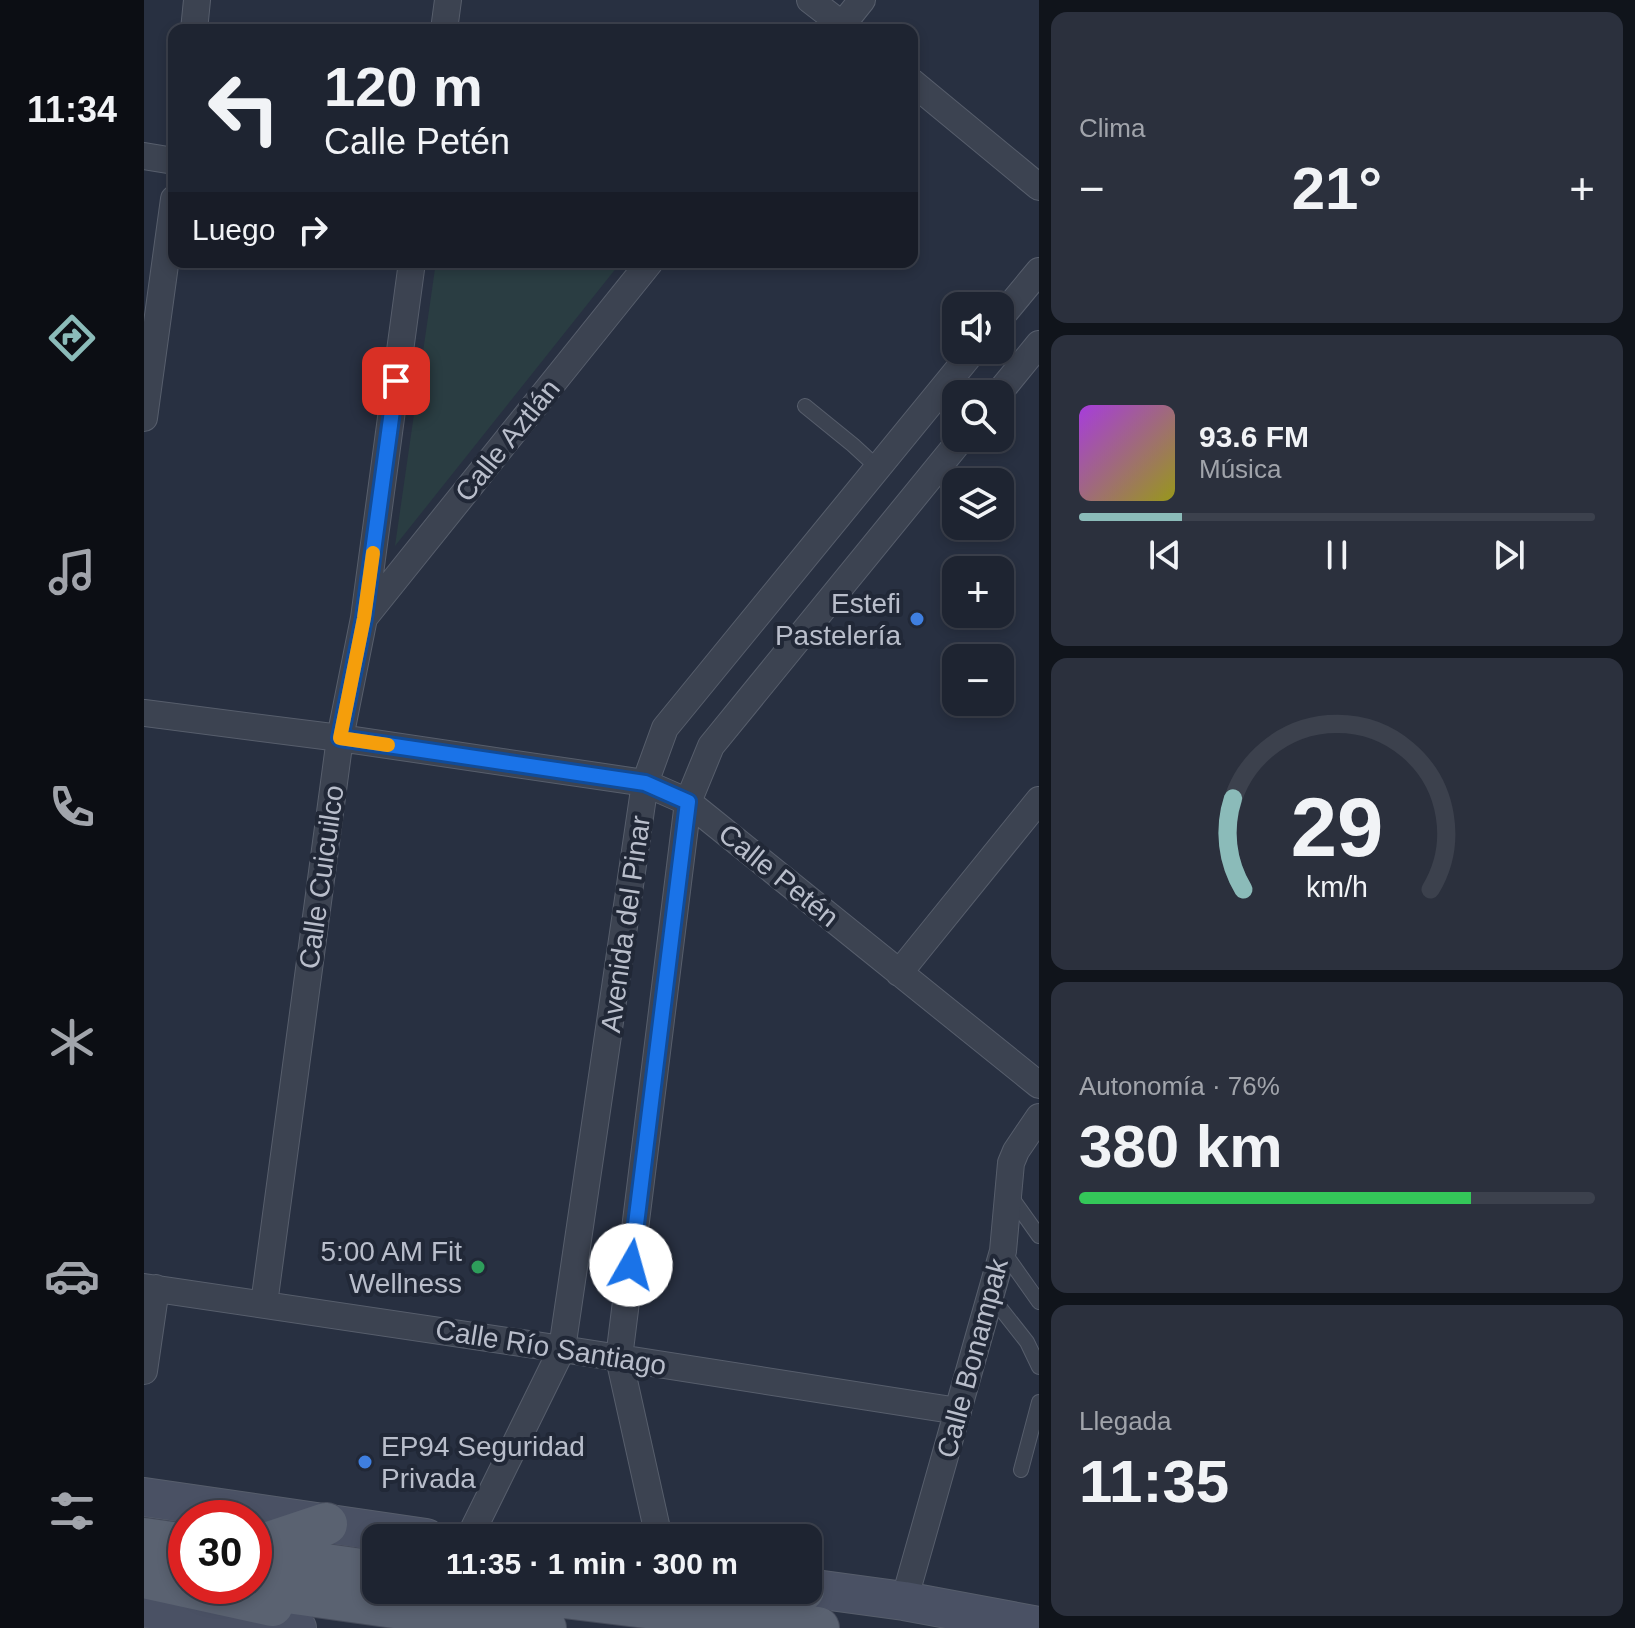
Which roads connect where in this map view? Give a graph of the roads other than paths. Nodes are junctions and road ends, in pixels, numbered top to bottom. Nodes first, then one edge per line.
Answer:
1 (197, 0) edge
2 (448, 0) edge
3 (810, 0) edge
4 (862, 0) edge
5 (195, 24) edge
6 (445, 24) edge
7 (838, 24) edge
8 (846, 24) edge
9 (918, 87) edge
10 (144, 156) edge
11 (168, 160) edge
12 (1039, 187) edge
13 (168, 243) edge
14 (411, 268) edge
15 (645, 268) edge
16 (1039, 271) edge
17 (1014, 301) edge
18 (1039, 344) edge
19 (963, 364) edge
20 (1009, 380) edge
21 (805, 406) dead end
22 (144, 418) edge
23 (951, 452) edge
24 (878, 468) junction
25 (364, 618) junction
26 (144, 713) edge
27 (340, 738) junction
28 (645, 783) junction
29 (1039, 800) edge
30 (688, 802) junction
31 (899, 973) junction
32 (1039, 1085) edge
33 (1039, 1117) edge
34 (1009, 1194) junction
35 (1039, 1236) edge
36 (1003, 1251) junction
37 (150, 1288) edge
38 (990, 1295) junction
39 (1039, 1302) edge
40 (264, 1304) junction
41 (562, 1349) junction
42 (619, 1358) junction
43 (1039, 1367) edge
44 (144, 1371) edge
45 (1039, 1402) edge
46 (958, 1411) junction
47 (1021, 1470) dead end
48 (144, 1497) edge
49 (326, 1524) junction
50 (476, 1524) edge
51 (656, 1524) edge
52 (362, 1529) edge
53 (144, 1539) edge
54 (168, 1542) edge
55 (272, 1542) edge
56 (272, 1558) edge
57 (362, 1570) edge
58 (144, 1574) edge
59 (168, 1576) edge
60 (272, 1590) edge
61 (822, 1591) edge
62 (904, 1601) junction
63 (623, 1604) edge
64 (753, 1604) edge
65 (144, 1608) edge
66 (713, 1615) junction
67 (1039, 1626) edge
68 (297, 1628) edge
69 (374, 1628) edge
70 (545, 1628) edge
71 (818, 1628) edge

1 - 5 street
2 - 6 street
3 - 7 street
4 - 8 street
9 - 12 street
10 - 11 street
13 - 22 street
14 - 25 street, Calle Cuicuilco
15 - 25 street, Calle Aztlán
16 - 17 street
18 - 20 street
19 - 24 street, Avenida del Pinar
21 - 24 lane
23 - 30 street, Avenida del Pinar
24 - 28 street, Avenida del Pinar
25 - 27 street, Calle Cuicuilco
26 - 27 street, Calle Petén
27 - 28 street, Calle Petén
27 - 40 street, Calle Cuicuilco
28 - 30 street, Calle Petén
28 - 41 street, Avenida del Pinar
29 - 31 street
30 - 31 street, Calle Petén
30 - 42 street, Avenida del Pinar
31 - 32 street, Calle Petén
33 - 34 street, Calle Bonampak
34 - 35 lane
34 - 36 street, Calle Bonampak
36 - 38 street, Calle Bonampak
36 - 39 lane
37 - 40 street, Calle Río Santiago
37 - 44 street
38 - 43 lane
38 - 46 street, Calle Bonampak
40 - 41 street, Calle Río Santiago
41 - 42 street, Calle Río Santiago
41 - 50 street, Avenida del Pinar
42 - 46 street, Calle Río Santiago
42 - 51 street, Avenida del Pinar
45 - 47 lane
46 - 62 street, Calle Bonampak
48 - 49 main road
49 - 52 main road
49 - 55 main road
53 - 54 main road
56 - 57 main road
58 - 59 main road
58 - 69 main road
60 - 70 main road
61 - 62 main road
62 - 67 main road
63 - 66 main road
64 - 66 main road
65 - 68 main road
66 - 71 main road

